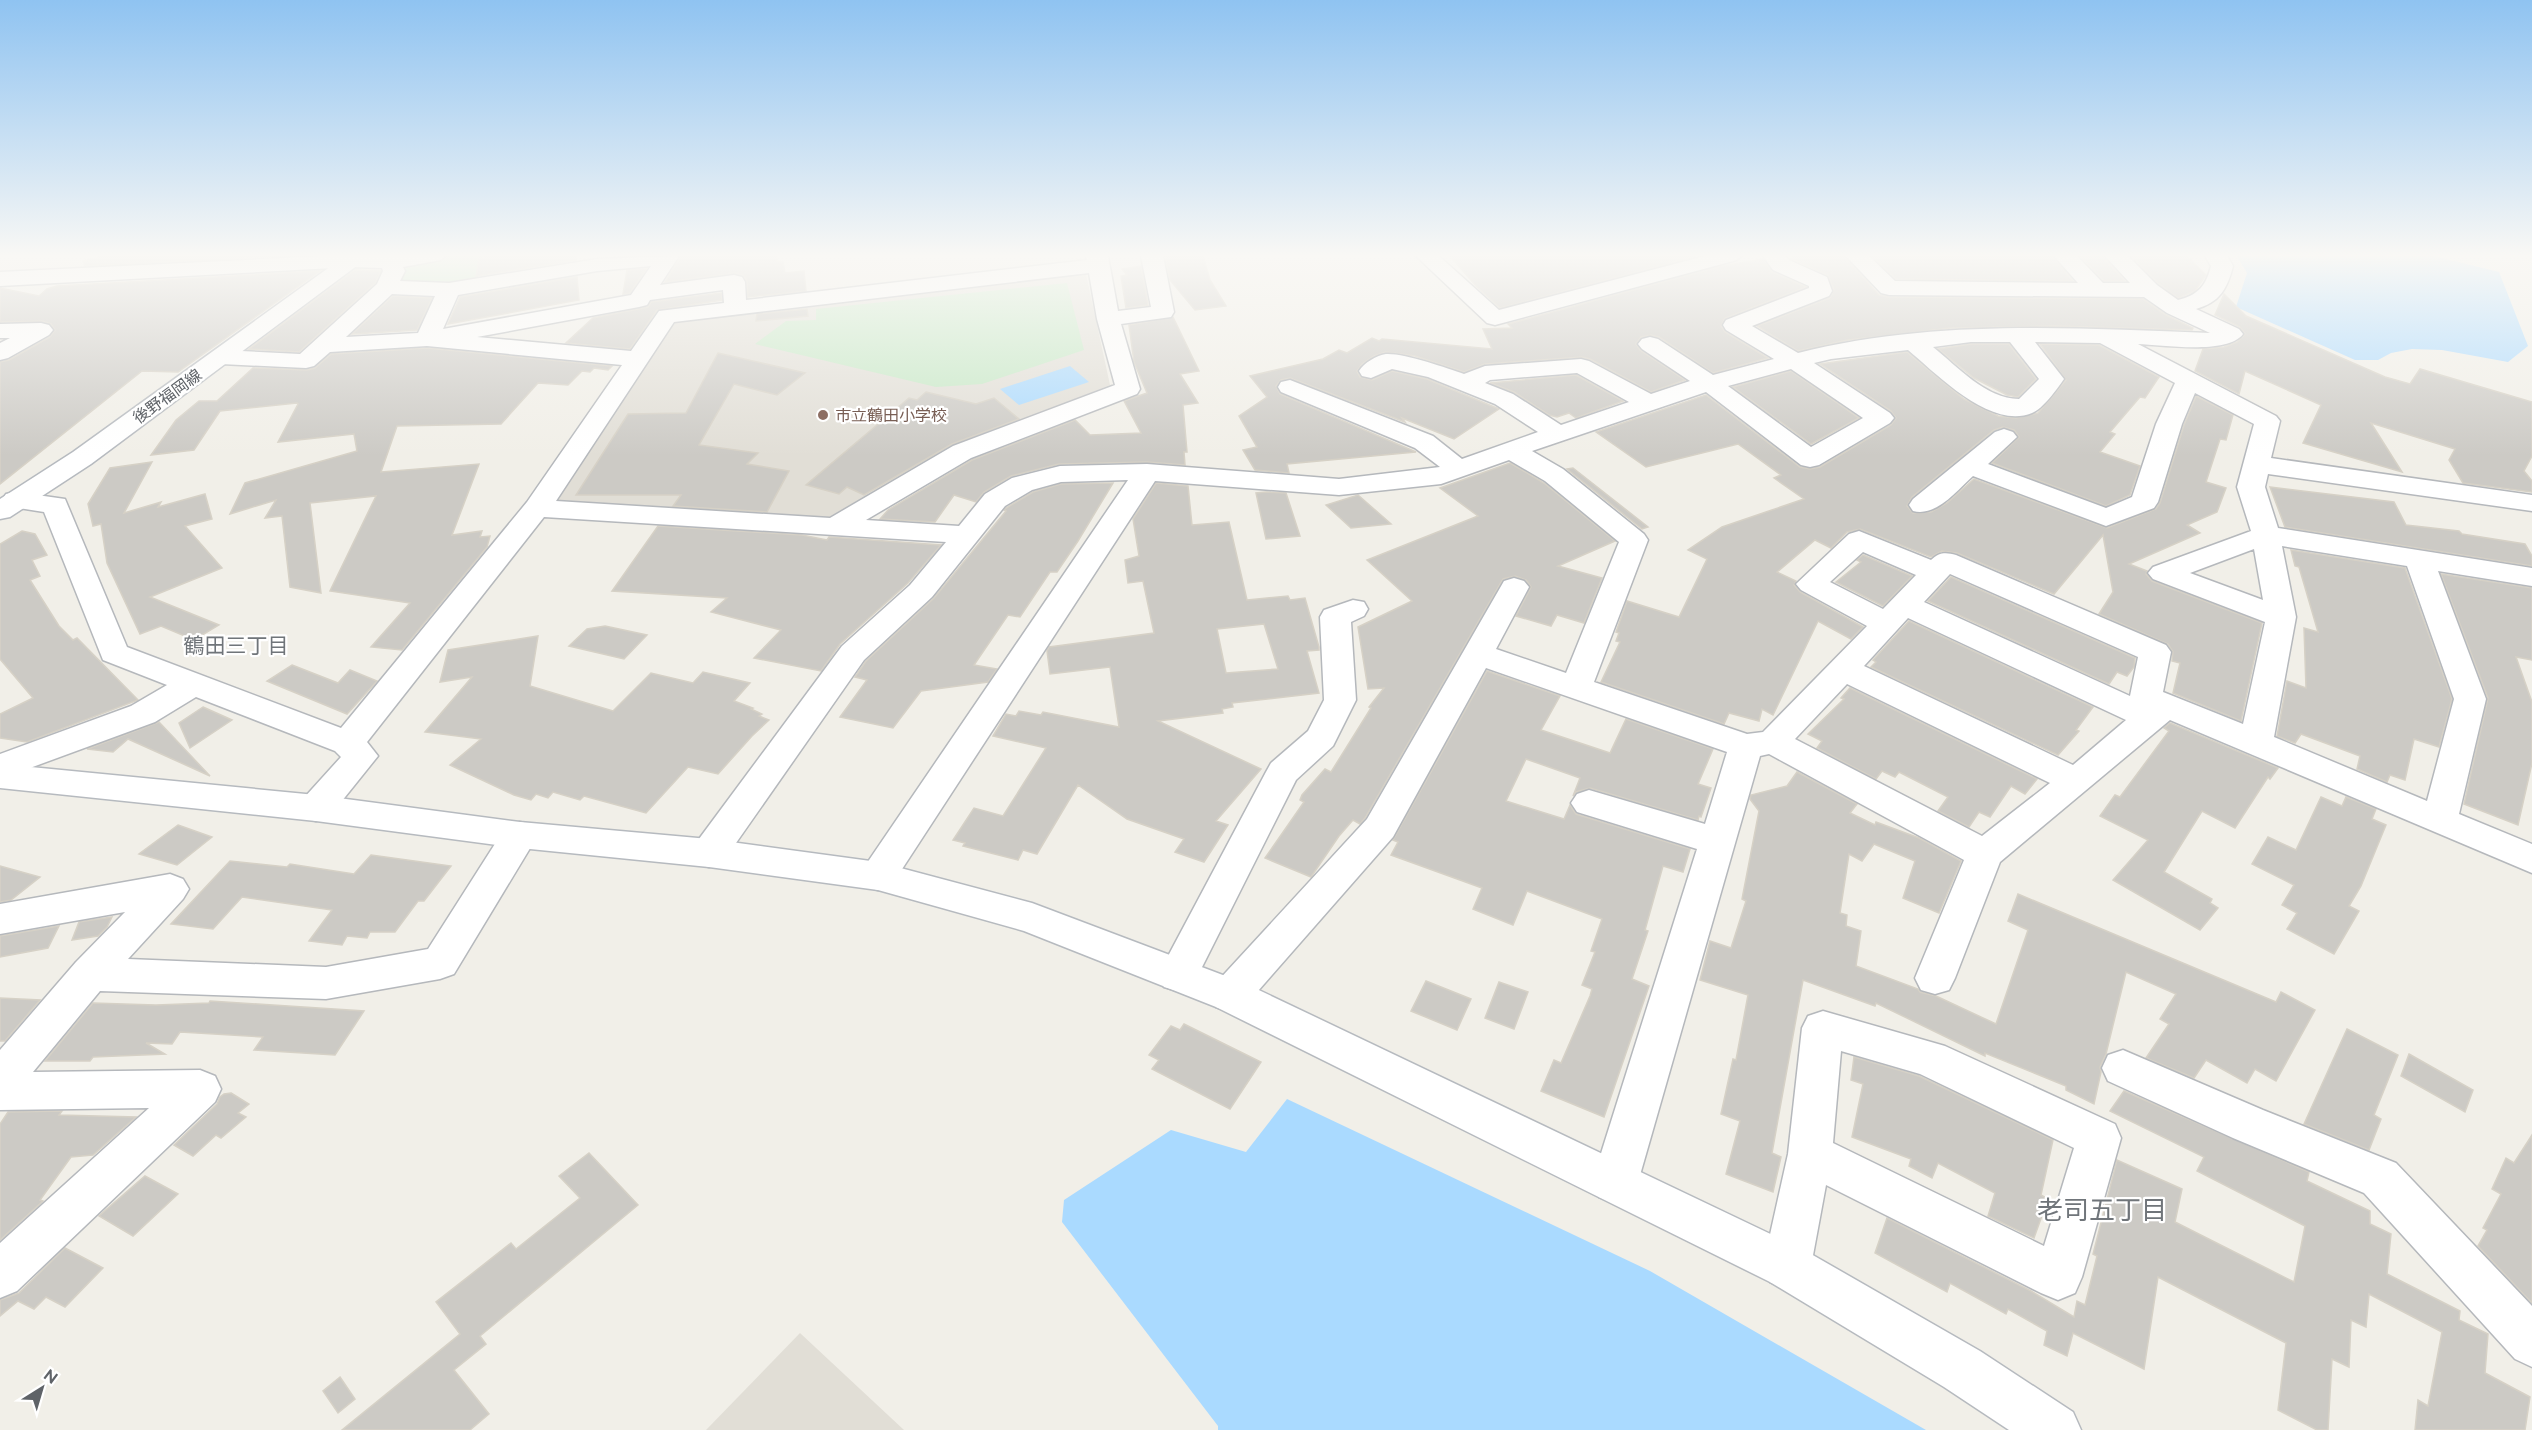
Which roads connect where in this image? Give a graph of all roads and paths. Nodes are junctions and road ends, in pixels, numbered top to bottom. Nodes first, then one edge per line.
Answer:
1 (268, 323) edge
2 (349, 323) edge
3 (434, 323) edge
4 (515, 323) edge
5 (662, 323) edge
6 (1109, 323) edge
7 (1740, 323) edge
8 (2207, 323) edge
9 (0, 331) edge
10 (2017, 336) junction
11 (2104, 336) junction
12 (427, 339) junction
13 (1913, 342) junction
14 (1650, 344) dead end
15 (325, 345) junction
16 (0, 353) edge
17 (221, 357) junction
18 (638, 359) junction
19 (1794, 361) junction
20 (1371, 371) dead end
21 (2188, 380) junction
22 (1466, 383) junction
23 (1709, 383) junction
24 (1290, 387) dead end
25 (1649, 403) junction
26 (1558, 434) junction
27 (2004, 437) dead end
28 (1511, 450) junction
29 (2256, 464) junction
30 (1970, 466) junction
31 (1458, 469) junction
32 (1147, 472) junction
33 (2532, 503) edge
34 (1923, 505) dead end
35 (8, 506) edge
36 (537, 508) junction
37 (835, 527) junction
38 (966, 535) junction
39 (2266, 535) junction
40 (2419, 559) junction
41 (1935, 573) junction
42 (2532, 577) edge
43 (1514, 587) dead end
44 (1353, 609) dead end
45 (1896, 614) junction
46 (2281, 617) junction
47 (1478, 654) junction
48 (1844, 669) junction
49 (193, 684) junction
50 (1576, 688) junction
51 (2158, 712) junction
52 (347, 743) junction
53 (2256, 743) junction
54 (1759, 744) junction
55 (0, 767) edge
56 (0, 776) edge
57 (2076, 781) junction
58 (1589, 803) dead end
59 (316, 808) junction
60 (2440, 820) junction
61 (520, 835) junction
62 (1718, 841) junction
63 (709, 853) junction
64 (1985, 854) junction
65 (2532, 859) edge
66 (878, 876) junction
67 (0, 919) edge
68 (90, 974) junction
69 (1178, 975) junction
70 (1935, 978) dead end
71 (1230, 995) junction
72 (2122, 1068) dead end
73 (0, 1081) edge
74 (0, 1091) edge
75 (1810, 1154) junction
76 (1615, 1182) junction
77 (1787, 1266) junction
78 (0, 1275) edge
79 (2532, 1342) edge
80 (2055, 1430) edge

1 - 17 street, 後野福岡線
2 - 15 street
3 - 12 street
4 - 12 street
5 - 18 street
6 - 37 street
7 - 19 street
8 - 11 street
9 - 16 street
10 - 11 street
10 - 13 street
10 - 13 street
11 - 21 street
12 - 15 street
12 - 18 street
13 - 19 street
14 - 23 street
15 - 17 street
17 - 35 street, 後野福岡線
18 - 36 street
19 - 23 street
19 - 23 street
20 - 22 street
21 - 29 street
21 - 30 street
22 - 25 street
22 - 26 street
23 - 25 street
24 - 31 street
25 - 26 street
26 - 28 street
27 - 30 street
28 - 31 street
28 - 50 street
29 - 33 street
29 - 39 street
30 - 34 street
31 - 32 street
32 - 38 street
32 - 66 street
35 - 49 street
36 - 37 street
36 - 52 street
37 - 38 street
38 - 63 street
39 - 40 street
39 - 46 street
39 - 46 street
40 - 42 street
40 - 60 street
41 - 45 street
41 - 45 street
41 - 51 street
43 - 47 street
44 - 69 street
45 - 48 street
45 - 51 street
46 - 53 street
47 - 50 street
47 - 71 street
48 - 54 street
48 - 57 street
49 - 52 street
49 - 55 street
50 - 54 street
51 - 53 street
51 - 57 street
52 - 59 street
53 - 60 street
54 - 62 street
54 - 64 street
56 - 59 street
57 - 64 street
58 - 62 street
59 - 61 street
60 - 65 street
61 - 63 street
61 - 68 street
62 - 76 street
63 - 66 street
64 - 70 street
66 - 69 street
67 - 68 street
68 - 73 street
69 - 71 street
71 - 76 street
72 - 79 street
74 - 78 street
75 - 75 street
75 - 77 street
76 - 77 street
77 - 80 street

